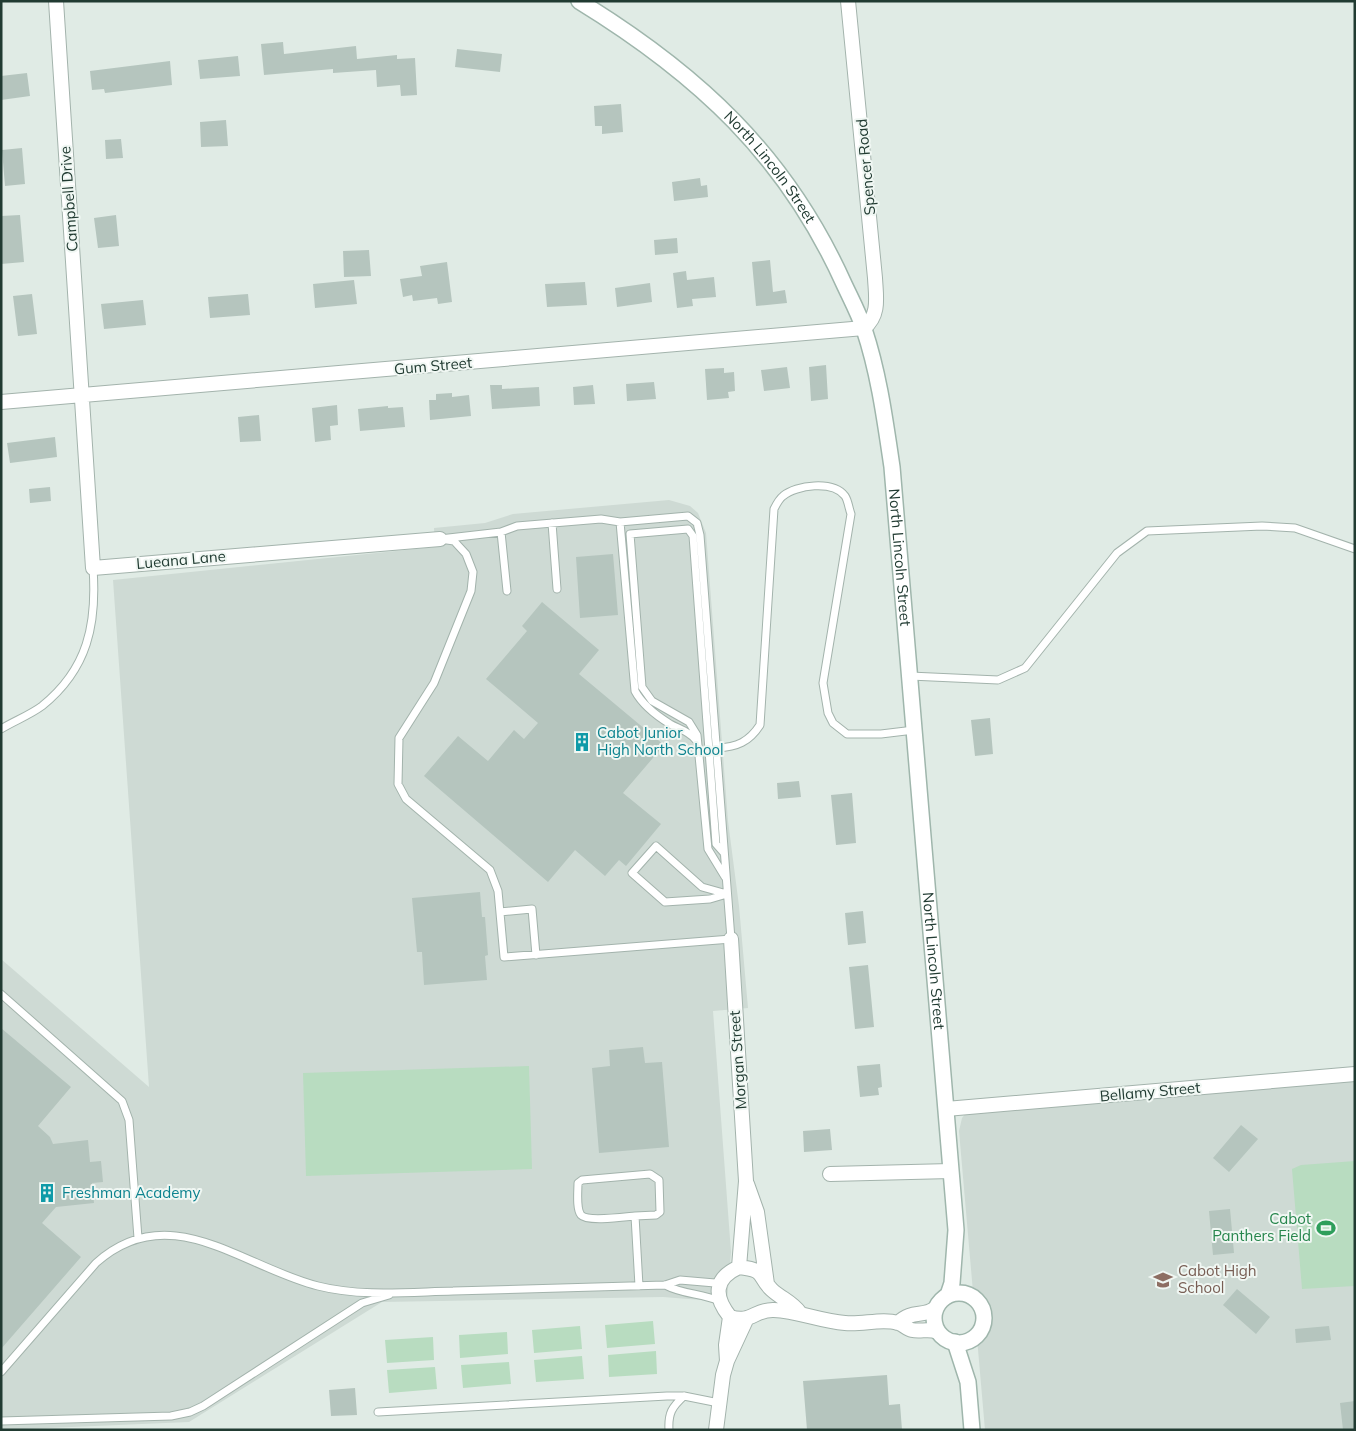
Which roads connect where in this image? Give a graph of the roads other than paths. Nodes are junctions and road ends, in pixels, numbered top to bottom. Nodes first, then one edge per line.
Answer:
1 (56, 1) edge
2 (580, 1) edge
3 (848, 1) edge
4 (864, 328) junction
5 (82, 396) junction
6 (1, 402) edge
7 (620, 522) junction
8 (552, 524) junction
9 (501, 532) junction
10 (440, 539) junction
11 (1355, 550) edge
12 (94, 568) junction
13 (557, 589) dead end
14 (507, 590) dead end
15 (910, 676) junction
16 (1, 729) edge
17 (915, 730) junction
18 (699, 744) junction
19 (717, 748) junction
20 (724, 853) junction
21 (726, 880) junction
22 (728, 894) junction
23 (500, 912) junction
24 (731, 939) junction
25 (536, 955) junction
26 (1, 994) edge
27 (1355, 1074) edge
28 (946, 1109) junction
29 (951, 1171) junction
30 (830, 1174) dead end
31 (746, 1181) junction
32 (635, 1216) junction
33 (956, 1230) junction
34 (138, 1238) junction
35 (739, 1267) junction
36 (722, 1280) junction
37 (665, 1285) junction
38 (768, 1285) junction
39 (639, 1286) junction
40 (399, 1292) junction
41 (964, 1294) junction
42 (948, 1296) junction
43 (719, 1301) junction
44 (936, 1308) junction
45 (765, 1311) junction
46 (800, 1313) junction
47 (730, 1317) junction
48 (746, 1320) junction
49 (898, 1323) junction
50 (938, 1332) junction
51 (960, 1342) junction
52 (727, 1361) junction
53 (1, 1372) edge
54 (684, 1396) junction
55 (719, 1403) junction
56 (378, 1412) dead end
57 (1, 1421) edge
58 (669, 1430) edge
59 (716, 1430) edge
60 (972, 1430) edge

1 - 5 street, Campbell Drive
2 - 4 street, North Lincoln Street
3 - 4 street, Spencer Road
4 - 5 street, Gum Street
4 - 15 street, North Lincoln Street
5 - 6 street, Gum Street
5 - 12 street
7 - 8 lane
7 - 18 lane
7 - 19 lane
8 - 9 lane
8 - 13 lane
9 - 10 lane
9 - 14 lane
10 - 12 street, Lueana Lane
10 - 23 lane
11 - 15 lane
12 - 16 lane
15 - 17 street, North Lincoln Street
17 - 19 lane
17 - 28 street, North Lincoln Street
18 - 20 lane
18 - 21 lane
19 - 20 lane
20 - 21 lane
21 - 22 lane
22 - 22 lane
22 - 24 lane
23 - 25 lane
23 - 25 lane
24 - 25 lane
24 - 31 street, Morgan Street
26 - 34 lane
27 - 28 street, Bellamy Street
28 - 29 street, North Lincoln Street
29 - 30 street
29 - 33 street, North Lincoln Street
31 - 35 street, Morgan Street
31 - 38 street, Morgan Street
32 - 32 lane
32 - 39 lane
33 - 41 street, North Lincoln Street
33 - 42 street, North Lincoln Street
34 - 40 lane
34 - 53 lane
35 - 36 street
35 - 38 street
36 - 37 lane
36 - 43 street
37 - 39 lane
37 - 43 lane
38 - 45 street, Morgan Street
38 - 46 street
39 - 40 lane
40 - 57 lane
41 - 42 street
41 - 51 street
42 - 44 street
43 - 47 street
44 - 49 street
44 - 50 street
45 - 46 street
45 - 48 street
46 - 49 street
47 - 48 street
47 - 52 street
48 - 52 street
49 - 50 street
50 - 51 street
51 - 60 street
52 - 55 street
54 - 55 lane
54 - 56 lane
54 - 58 lane
55 - 59 street

